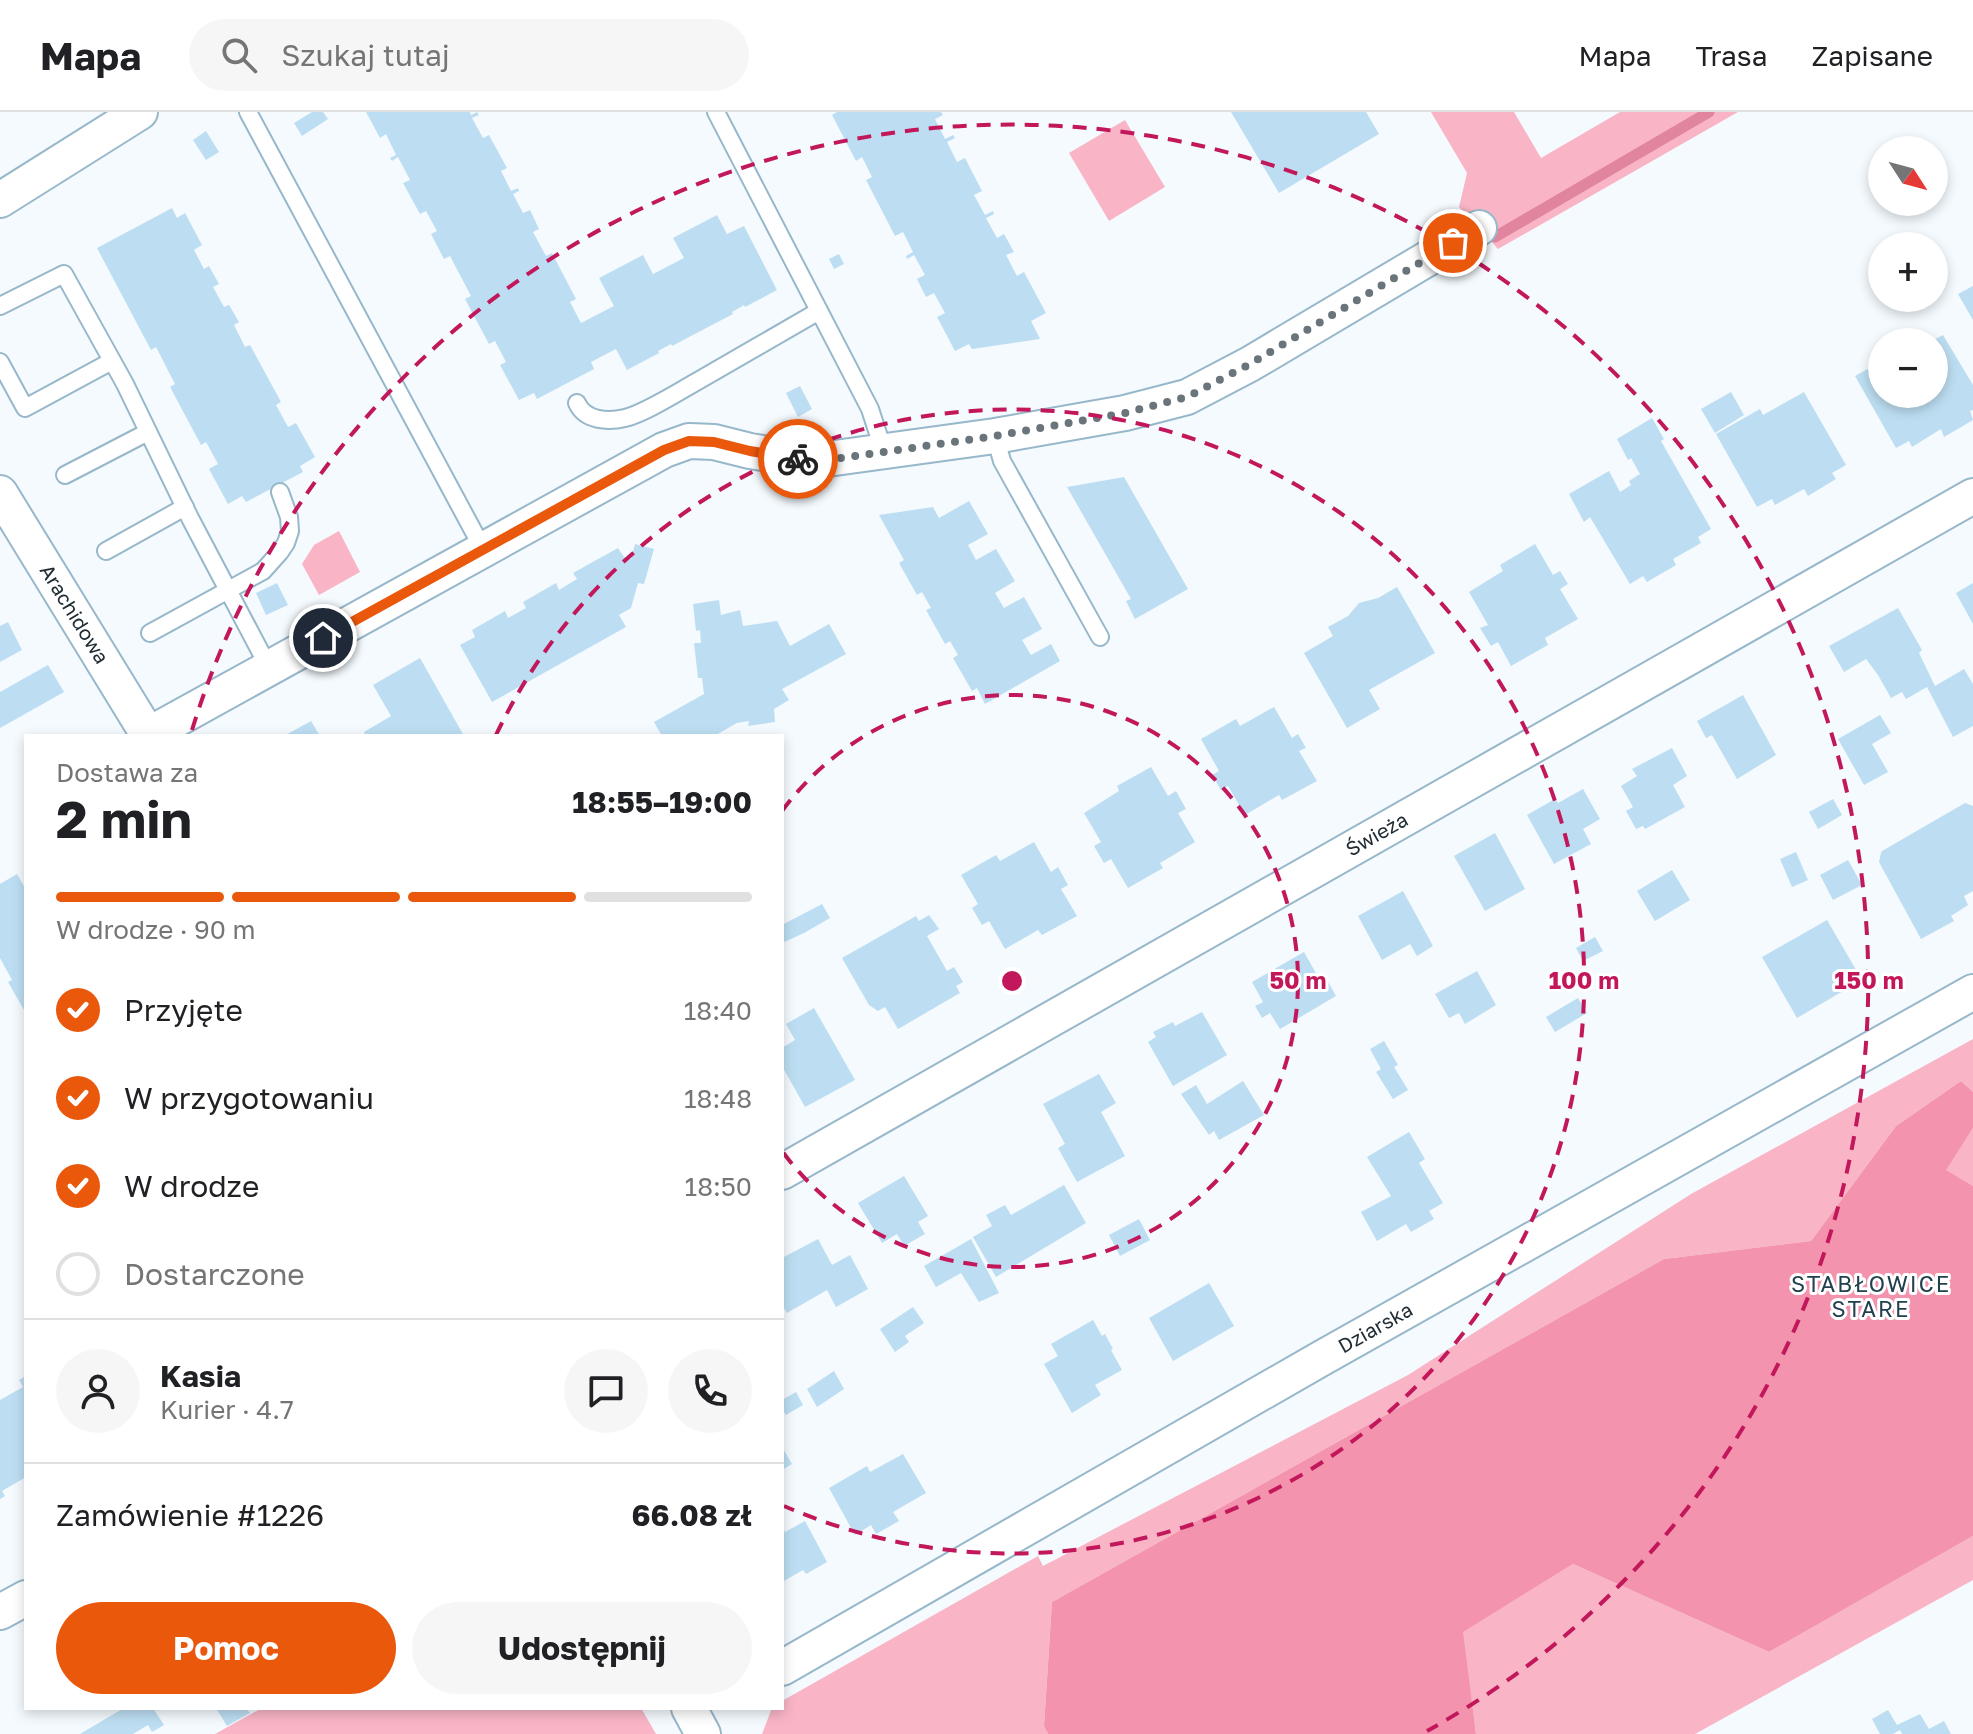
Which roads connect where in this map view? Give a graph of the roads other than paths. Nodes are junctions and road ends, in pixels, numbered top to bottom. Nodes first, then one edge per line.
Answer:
1 (140, 112) edge
2 (248, 112) edge
3 (716, 112) edge
4 (0, 200) edge
5 (1479, 228) dead end
6 (0, 306) edge
7 (819, 311) junction
8 (112, 361) junction
9 (0, 362) edge
10 (577, 403) dead end
11 (148, 432) junction
12 (995, 436) junction
13 (884, 452) junction
14 (65, 475) dead end
15 (280, 492) dead end
16 (0, 493) edge
17 (1973, 496) edge
18 (185, 507) junction
19 (483, 549) junction
20 (106, 551) dead end
21 (229, 589) junction
22 (150, 633) dead end
23 (1100, 637) dead end
24 (269, 668) junction
25 (148, 734) edge
26 (151, 734) edge
27 (1973, 992) edge
28 (784, 1171) edge
29 (24, 1599) edge
30 (0, 1612) edge
31 (784, 1667) edge

1 - 4 street
2 - 19 lane
3 - 7 lane
5 - 12 street
6 - 8 lane
7 - 10 lane
7 - 13 lane
8 - 9 lane
8 - 11 lane
11 - 14 lane
11 - 18 lane
12 - 13 street
12 - 23 lane
13 - 19 street
15 - 21 lane
16 - 25 street, Arachidowa
17 - 28 street, Świeża
18 - 20 lane
18 - 21 lane
19 - 24 street
21 - 22 lane
21 - 24 lane
24 - 26 street
27 - 31 street, Dziarska
29 - 30 street

